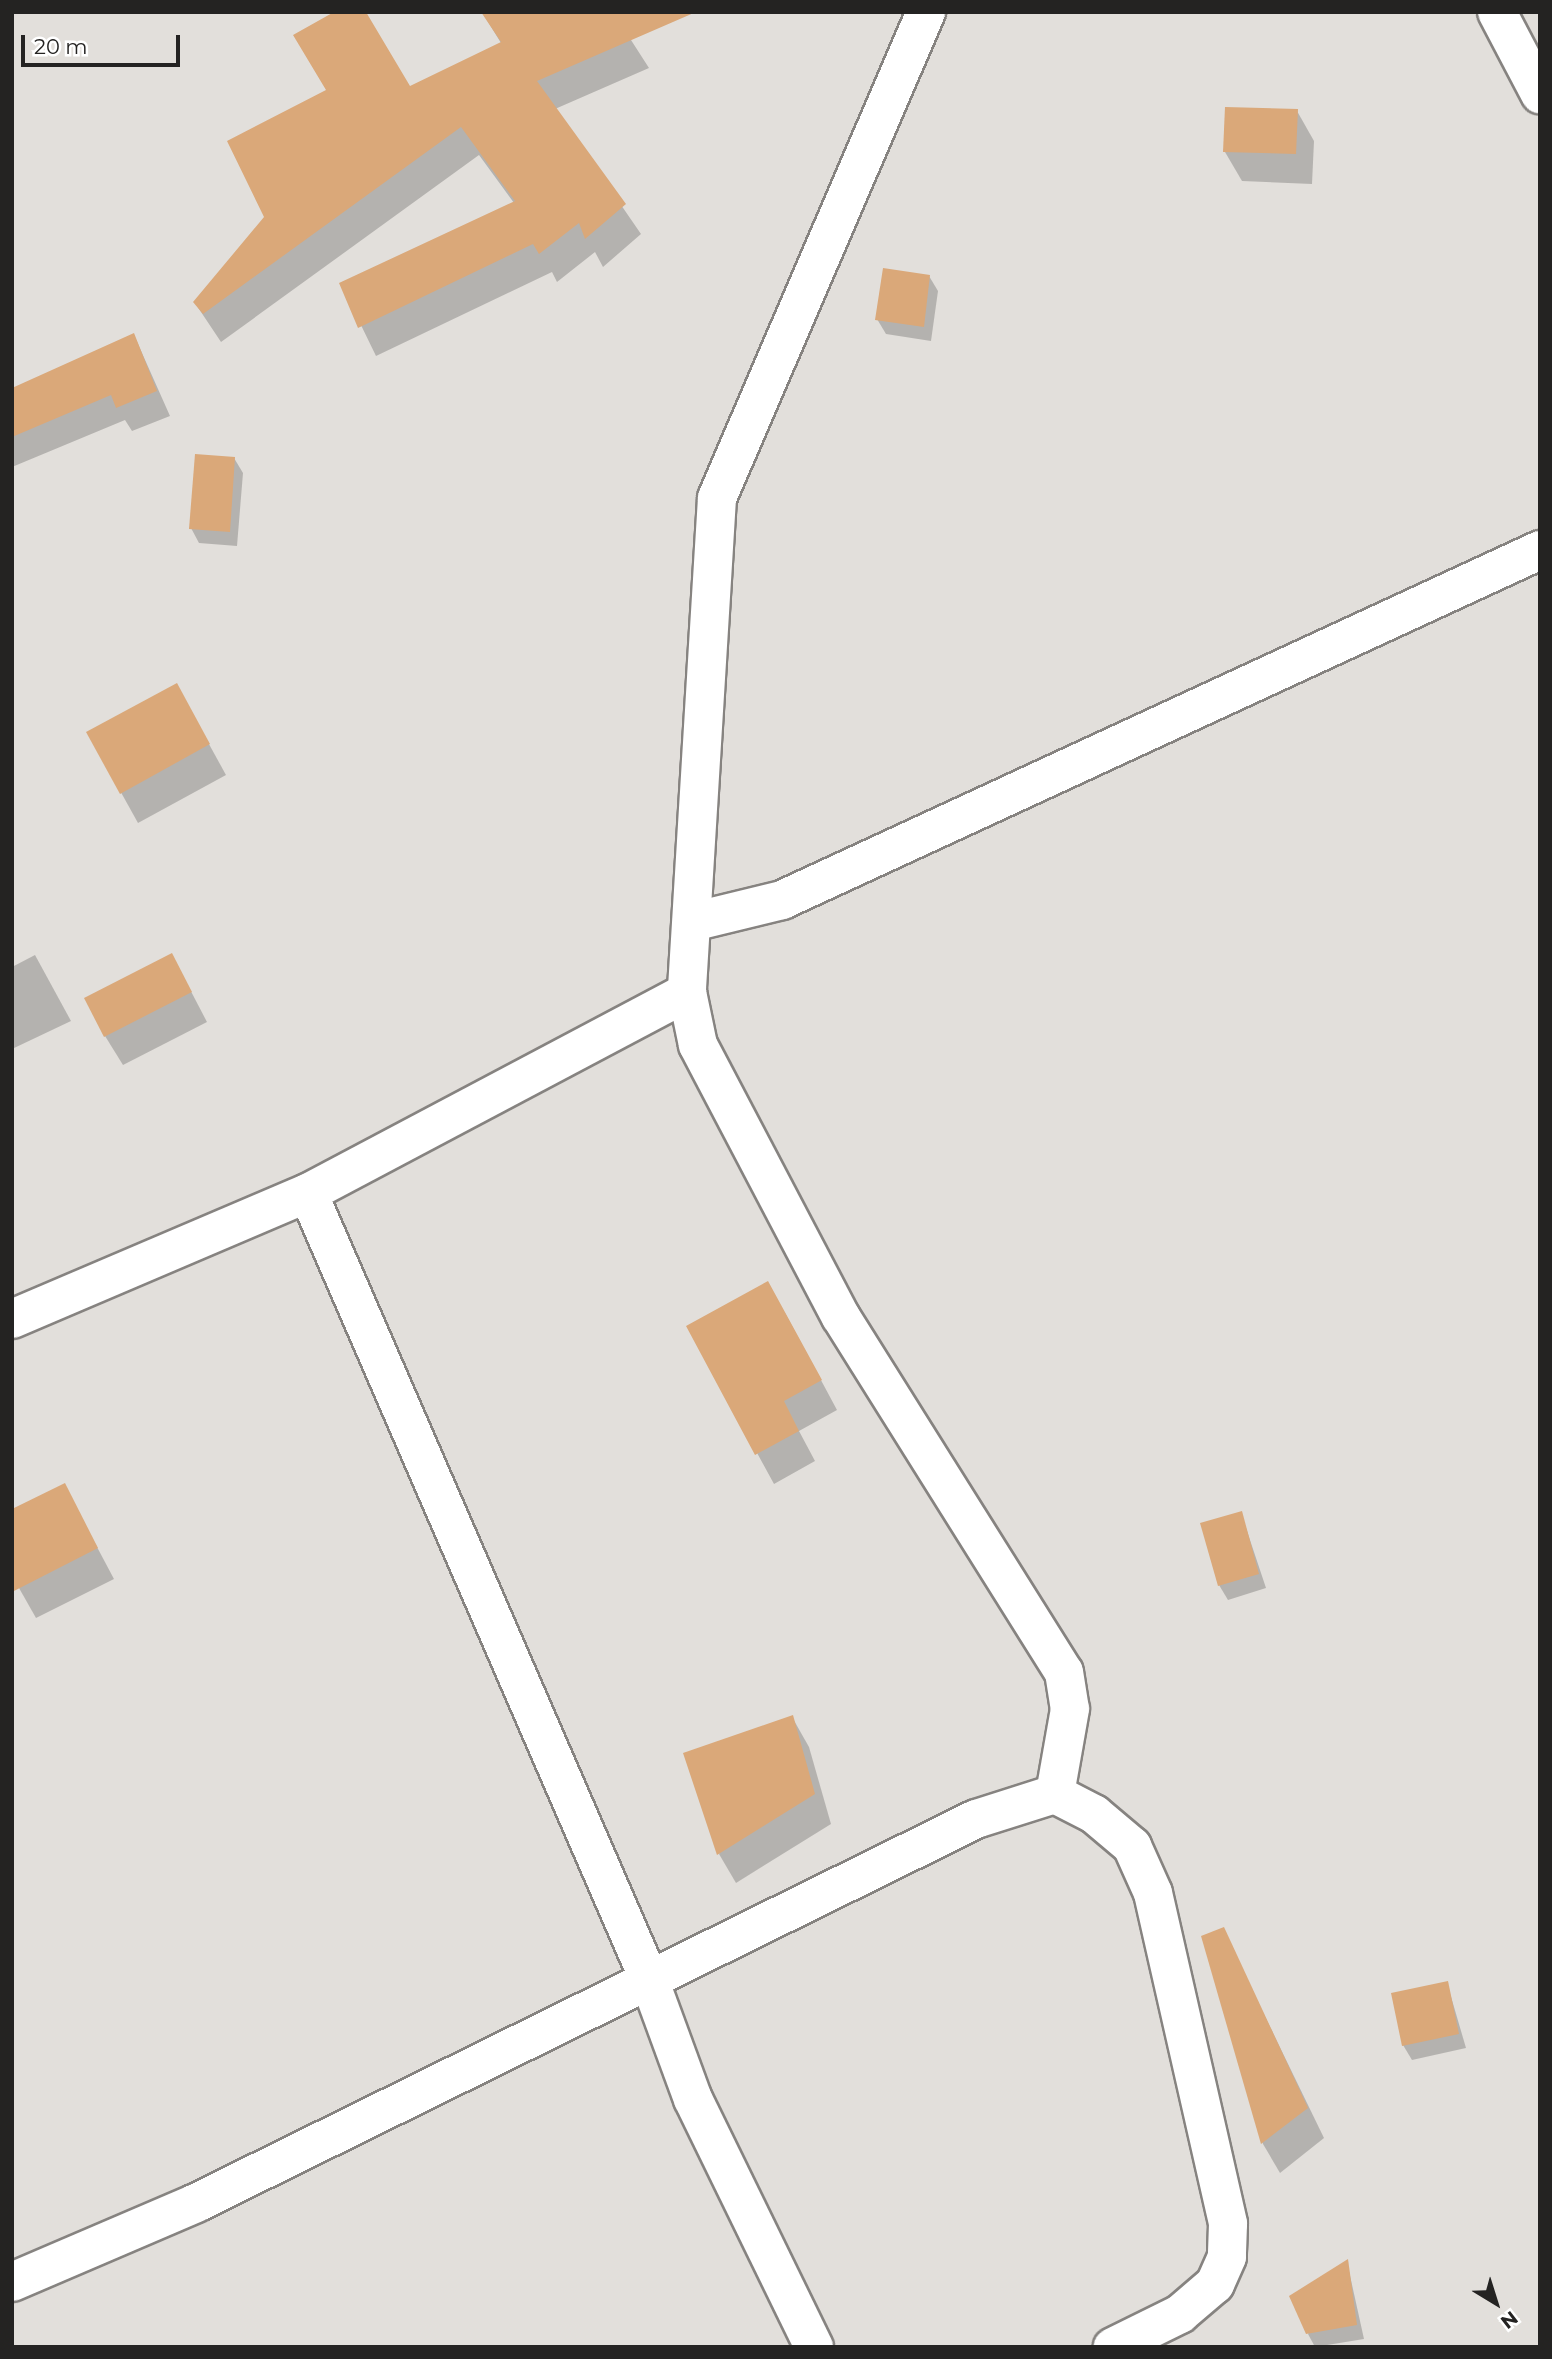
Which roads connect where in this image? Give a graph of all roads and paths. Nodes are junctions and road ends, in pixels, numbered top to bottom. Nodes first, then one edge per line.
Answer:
1 (926, 12) edge
2 (1497, 12) edge
3 (1540, 94) edge
4 (1540, 550) edge
5 (692, 922) junction
6 (687, 992) junction
7 (308, 1193) junction
8 (12, 1319) edge
9 (1055, 1794) junction
10 (649, 1979) junction
11 (12, 2282) edge
12 (814, 2347) edge
13 (1113, 2347) edge

1 - 5 street
2 - 3 street
4 - 5 street
5 - 6 street
6 - 7 street
6 - 9 street
7 - 8 street
7 - 10 street
9 - 10 street
9 - 13 street
10 - 11 street
10 - 12 street

